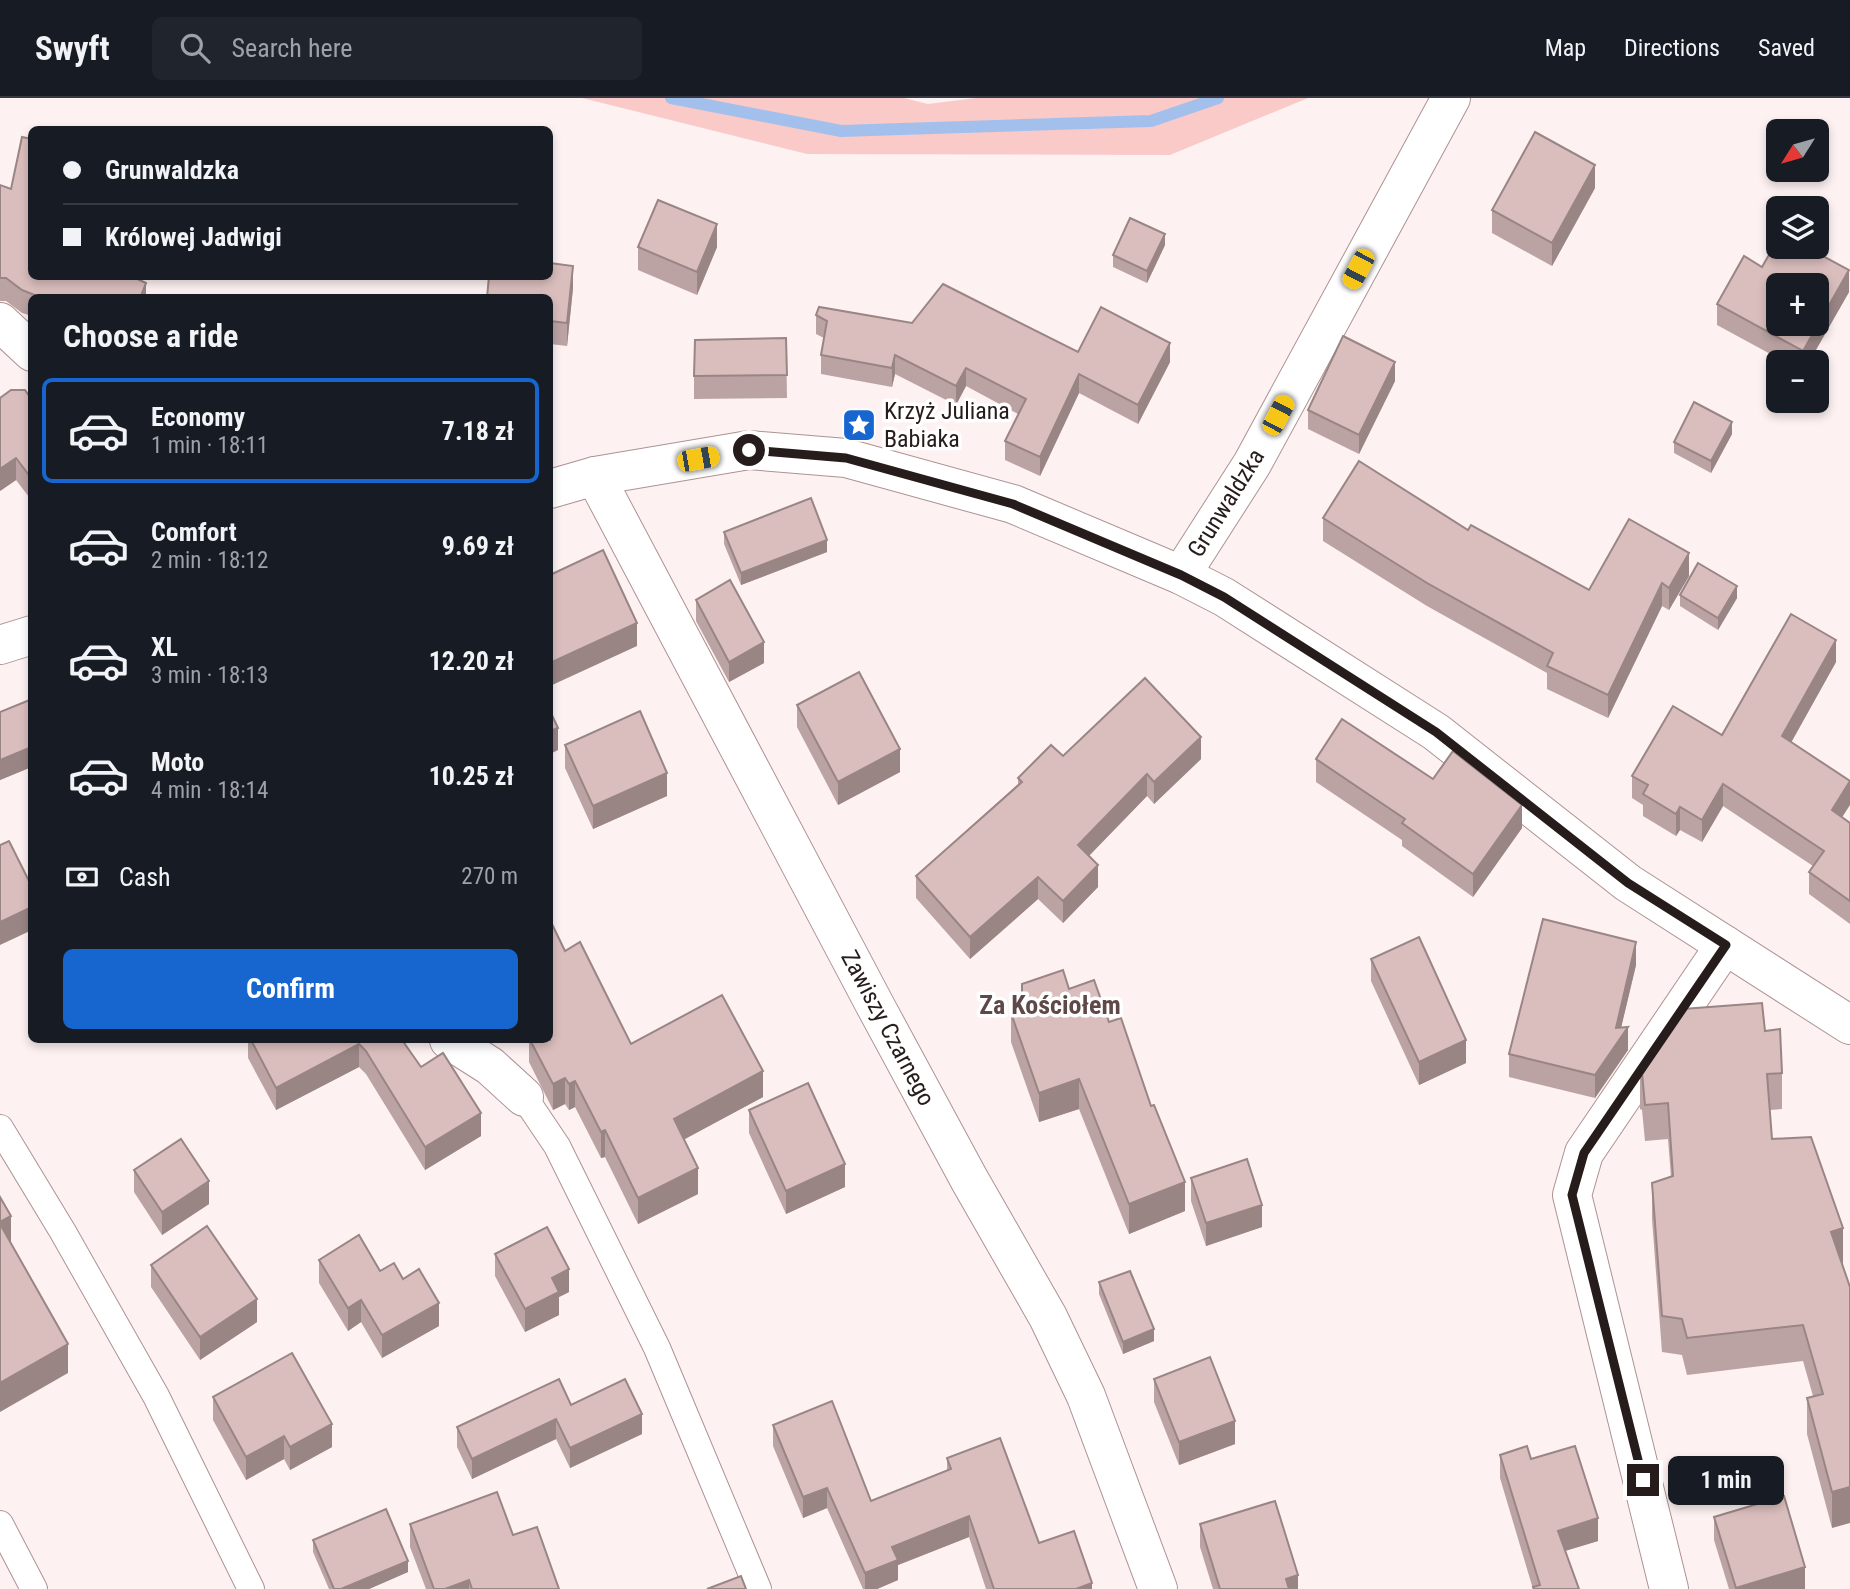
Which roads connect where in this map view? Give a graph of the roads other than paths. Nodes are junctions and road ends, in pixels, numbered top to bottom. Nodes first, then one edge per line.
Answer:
1 (1451, 98) edge
2 (0, 322) edge
3 (28, 348) edge
4 (595, 476) junction
5 (553, 488) edge
6 (1181, 575) junction
7 (28, 636) edge
8 (0, 645) edge
9 (1726, 945) junction
10 (1850, 1025) edge
11 (454, 1043) edge
12 (524, 1097) joint
13 (0, 1128) edge
14 (0, 1524) edge
15 (34, 1589) edge
16 (251, 1589) edge
17 (758, 1589) edge
18 (1158, 1589) edge
19 (1669, 1589) edge

1 - 6 street, Grunwaldzka
2 - 3 street
4 - 5 street, Grunwaldzka
4 - 6 street, Grunwaldzka
4 - 18 street, Zawiszy Czarnego
6 - 9 street, Grunwaldzka
7 - 8 street
9 - 10 street, Grunwaldzka
9 - 19 street
11 - 12 street
12 - 17 lane
13 - 16 lane
14 - 15 lane

